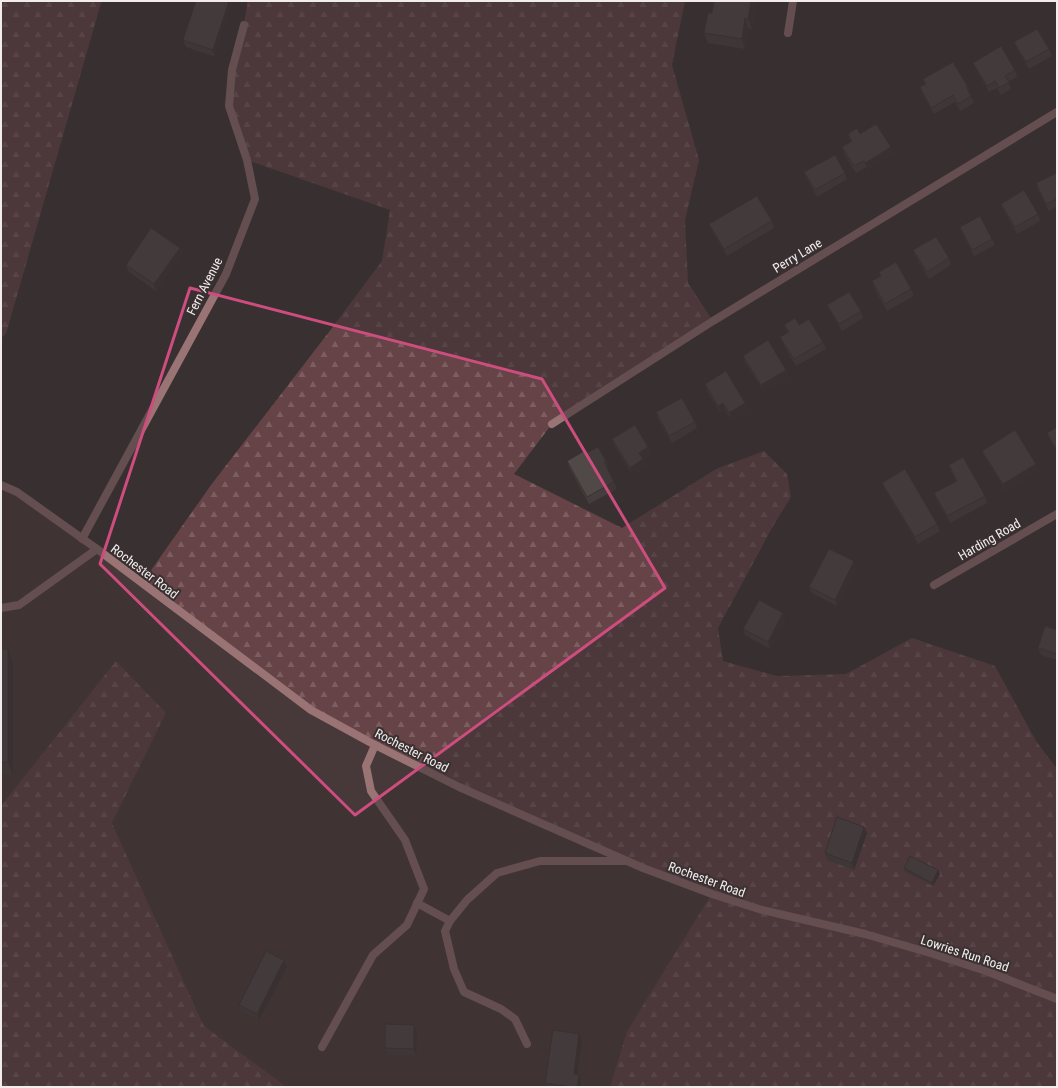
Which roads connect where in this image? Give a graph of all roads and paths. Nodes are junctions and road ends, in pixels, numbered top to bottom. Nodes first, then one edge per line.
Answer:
1 (793, 1) edge
2 (244, 25) dead end
3 (788, 33) dead end
4 (1057, 112) edge
5 (552, 424) dead end
6 (1, 485) edge
7 (1057, 514) edge
8 (82, 539) junction
9 (97, 549) junction
10 (934, 585) dead end
11 (1, 608) edge
12 (375, 745) junction
13 (628, 861) junction
14 (417, 902) junction
15 (450, 921) junction
16 (865, 934) joint
17 (1057, 999) edge
18 (527, 1044) dead end
19 (322, 1047) dead end

1 - 3 street
2 - 8 street, Fern Avenue
4 - 5 street, Perry Lane
6 - 8 street, Rochester Road
7 - 10 street, Harding Road
8 - 9 street, Rochester Road
9 - 11 street
9 - 12 street, Rochester Road
12 - 13 street, Rochester Road
12 - 14 street
13 - 15 street
13 - 16 street, Rochester Road
14 - 15 street
14 - 19 street
15 - 18 street
16 - 17 street, Lowries Run Road

